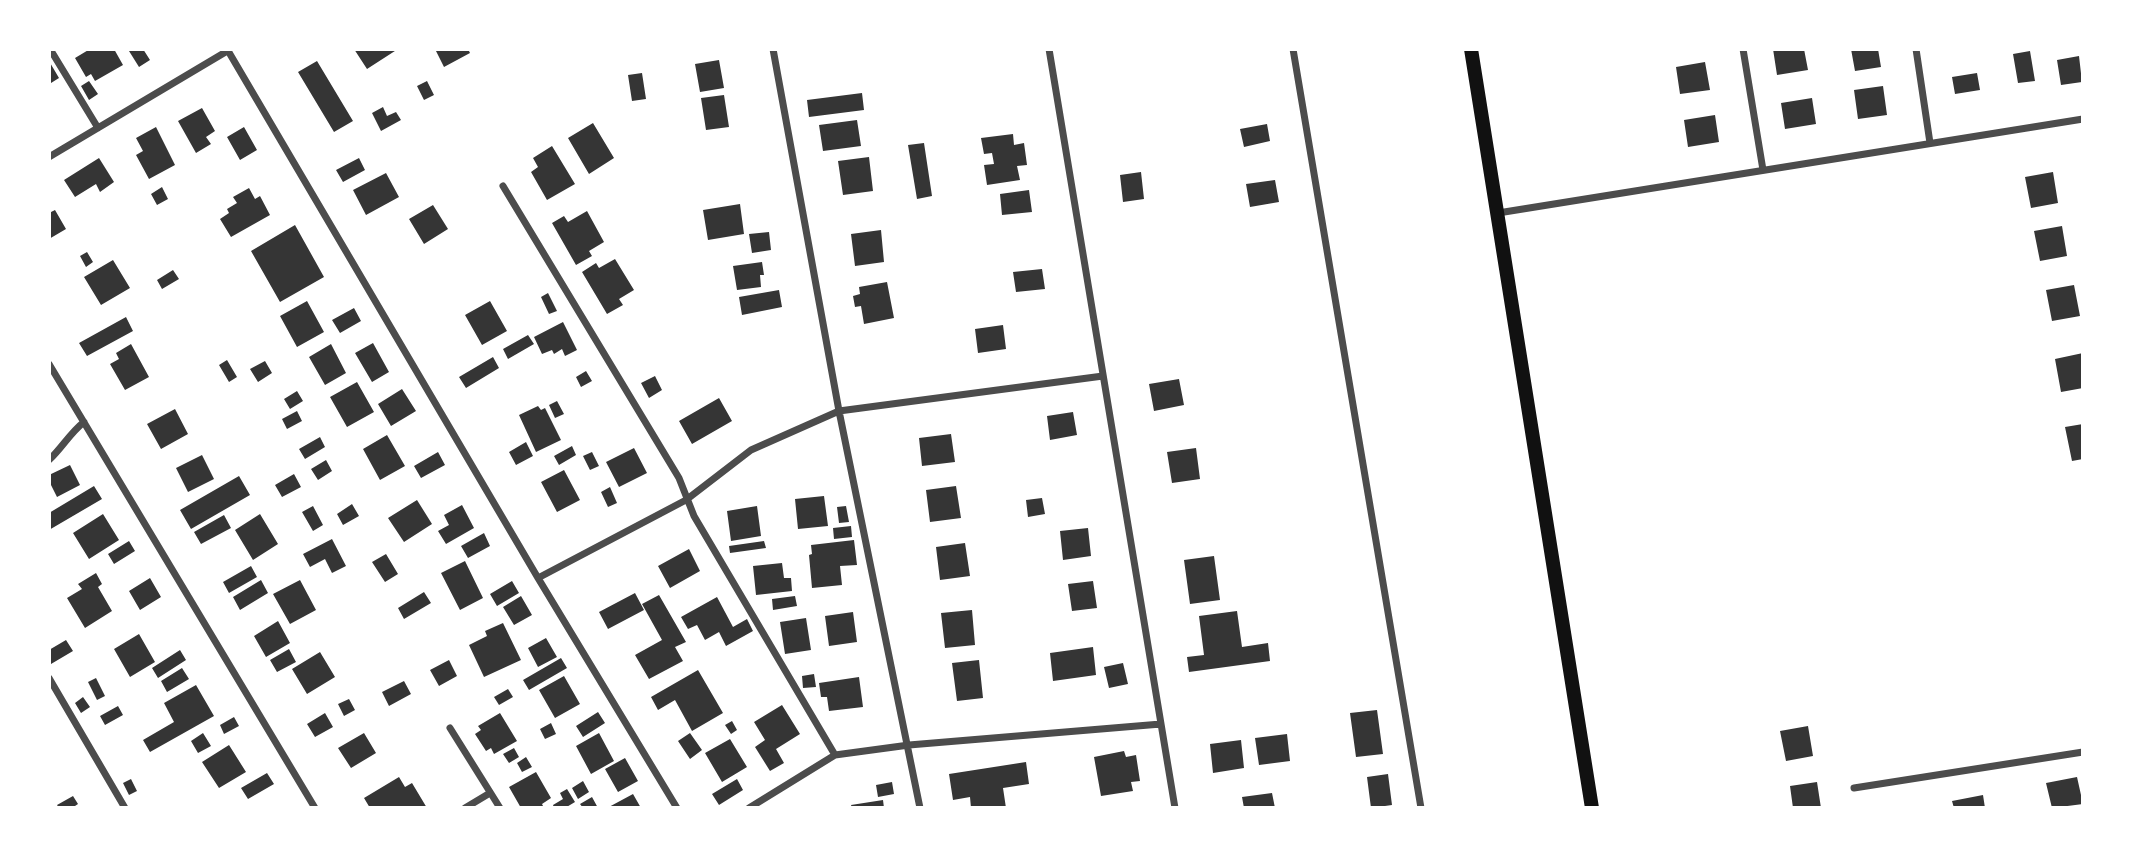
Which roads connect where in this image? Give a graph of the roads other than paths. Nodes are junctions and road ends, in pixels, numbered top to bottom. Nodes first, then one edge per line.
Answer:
1 (50, 49) edge
2 (773, 49) edge
3 (1049, 49) edge
4 (1293, 49) edge
5 (1471, 49) edge
6 (1743, 49) edge
7 (1916, 49) edge
8 (229, 50) edge
9 (2083, 119) edge
10 (97, 128) junction
11 (1930, 143) junction
12 (49, 157) edge
13 (1763, 170) junction
14 (503, 186) dead end
15 (1497, 213) junction
16 (49, 363) edge
17 (1103, 376) junction
18 (839, 411) junction
19 (84, 422) junction
20 (49, 460) edge
21 (686, 500) junction
22 (538, 578) junction
23 (49, 678) edge
24 (1161, 724) junction
25 (450, 729) dead end
26 (909, 745) junction
27 (2083, 752) edge
28 (835, 755) junction
29 (1854, 788) dead end
30 (490, 793) junction
31 (125, 808) edge
32 (315, 808) edge
33 (465, 808) edge
34 (500, 808) edge
35 (677, 808) edge
36 (749, 808) edge
37 (920, 808) edge
38 (1175, 808) edge
39 (1420, 808) edge
40 (1592, 808) edge

1 - 10 street
2 - 18 street
3 - 17 street
4 - 39 street
5 - 15 main road
6 - 13 street
7 - 11 street
8 - 10 street
8 - 22 street
9 - 11 street
10 - 12 street
11 - 13 street
13 - 15 street
14 - 21 street
15 - 40 main road
16 - 19 street
17 - 18 street
17 - 24 street
18 - 21 street
18 - 26 street
19 - 20 street
19 - 32 street
21 - 22 street
21 - 28 street
22 - 35 street
23 - 31 street
24 - 26 street
24 - 38 street
25 - 30 street
26 - 28 street
26 - 37 street
27 - 29 street
28 - 36 street
30 - 33 street
30 - 34 street

